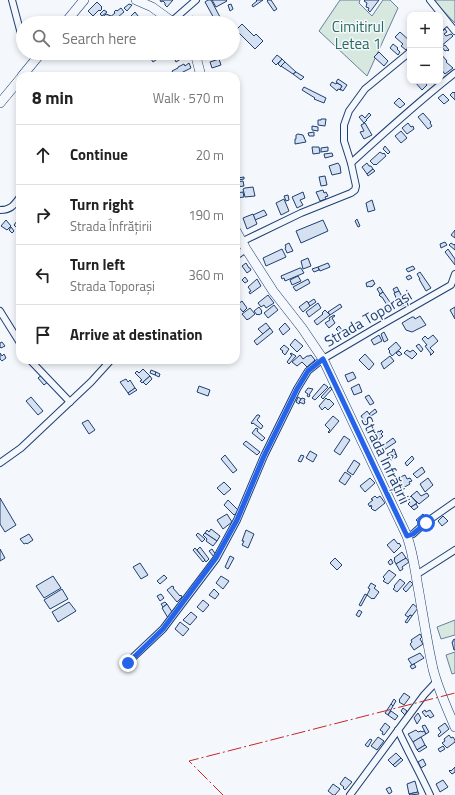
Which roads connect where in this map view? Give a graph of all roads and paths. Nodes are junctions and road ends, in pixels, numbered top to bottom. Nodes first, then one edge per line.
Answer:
1 (12, 0) edge
2 (84, 0) edge
3 (136, 0) edge
4 (196, 0) edge
5 (430, 0) edge
6 (71, 16) edge
7 (165, 16) edge
8 (179, 16) edge
9 (16, 17) edge
10 (448, 22) junction
11 (443, 26) edge
12 (455, 31) edge
13 (407, 54) edge
14 (35, 60) edge
15 (197, 60) edge
16 (25, 72) edge
17 (200, 72) edge
18 (455, 72) edge
19 (16, 84) edge
20 (0, 104) edge
21 (351, 163) junction
22 (16, 202) edge
23 (0, 210) edge
24 (240, 238) edge
25 (244, 245) junction
26 (240, 250) edge
27 (455, 274) edge
28 (453, 285) edge
29 (0, 311) edge
30 (16, 337) edge
31 (323, 359) junction
32 (34, 364) edge
33 (107, 364) edge
34 (70, 402) junction
35 (0, 463) edge
36 (455, 502) edge
37 (407, 536) junction
38 (455, 550) edge
39 (416, 575) junction
40 (128, 663) dead end
41 (437, 681) junction
42 (455, 727) edge
43 (398, 730) junction
44 (350, 795) edge
45 (430, 795) edge

1 - 9 street
2 - 6 main road
3 - 7 main road
4 - 8 street
5 - 10 street
10 - 11 street
10 - 12 street
13 - 21 street
14 - 16 main road
15 - 17 main road
18 - 21 street
19 - 20 main road
21 - 25 street
22 - 23 street
24 - 25 main road, Strada Înfrățirii
25 - 26 street
25 - 31 main road, Strada Înfrățirii
27 - 28 street, Strada Toporași
28 - 31 street, Strada Toporași
29 - 30 street
31 - 37 main road, Strada Înfrățirii
31 - 40 street, Strada Toporași
32 - 34 street
33 - 34 street
34 - 35 street
36 - 37 street
37 - 39 main road, Strada Înfrățirii
38 - 39 street
39 - 41 main road, Strada Înfrățirii
41 - 42 main road, Strada Înfrățirii
41 - 43 street
43 - 44 street
43 - 45 street

